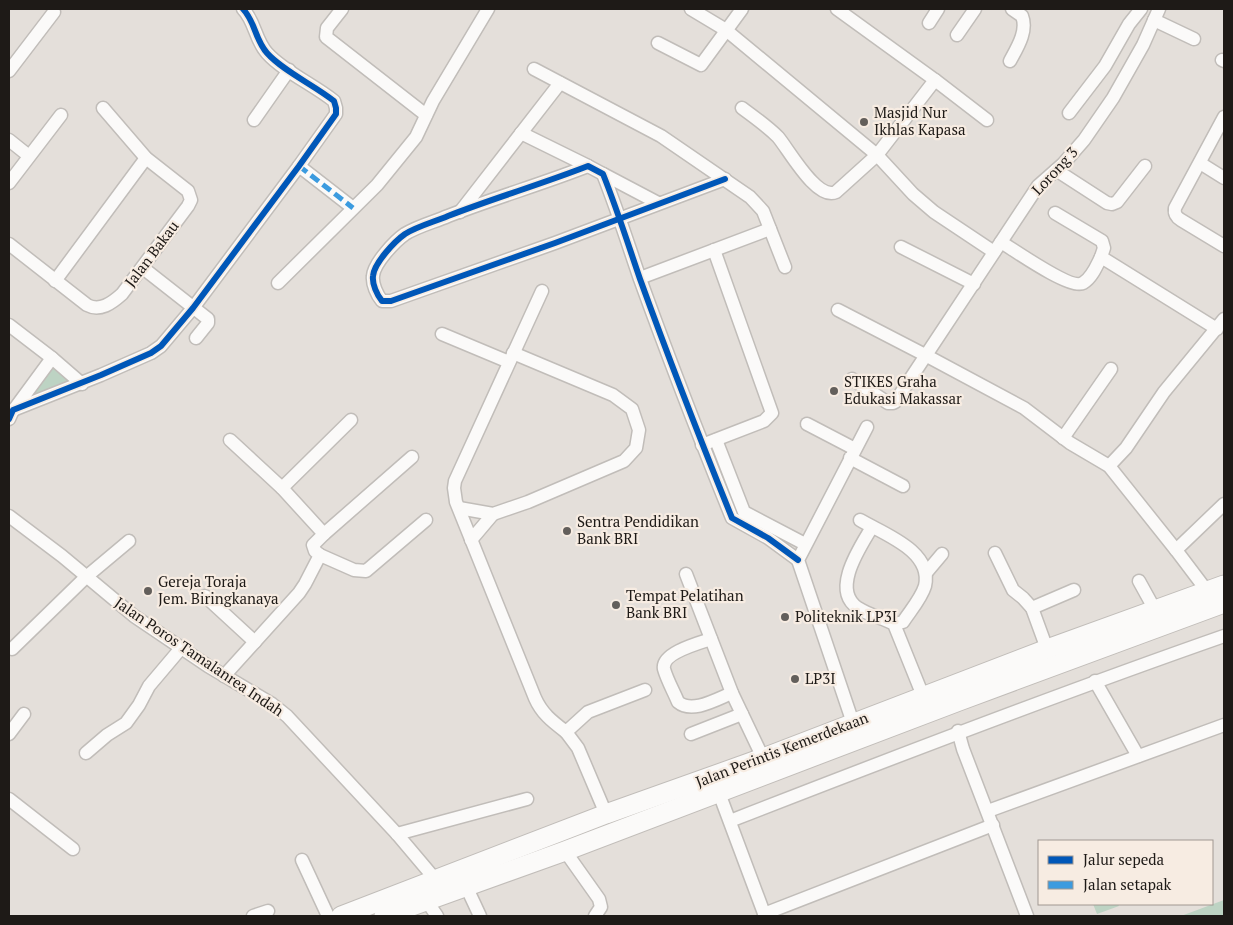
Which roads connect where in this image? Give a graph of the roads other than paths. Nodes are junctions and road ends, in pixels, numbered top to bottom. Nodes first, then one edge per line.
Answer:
1 (342, 9) edge
2 (488, 9) edge
3 (691, 9) edge
4 (742, 9) edge
5 (838, 9) edge
6 (938, 9) edge
7 (975, 9) edge
8 (1012, 9) edge
9 (1141, 9) edge
10 (248, 11) edge
11 (55, 13) edge
12 (1154, 13) edge
13 (929, 23) dead end
14 (726, 30) junction
15 (957, 36) dead end
16 (1194, 39) dead end
17 (658, 43) dead end
18 (1010, 61) dead end
19 (1105, 66) junction
20 (534, 69) dead end
21 (290, 70) junction
22 (9, 71) edge
23 (1124, 79) junction
24 (935, 80) junction
25 (560, 83) junction
26 (103, 108) dead end
27 (742, 108) dead end
28 (1068, 113) dead end
29 (61, 115) dead end
30 (426, 116) junction
31 (1224, 118) edge
32 (254, 120) dead end
33 (987, 120) dead end
34 (521, 133) junction
35 (9, 140) edge
36 (877, 155) junction
37 (29, 156) junction
38 (146, 158) junction
39 (1200, 163) junction
40 (299, 166) junction
41 (588, 166) junction
42 (1145, 166) dead end
43 (1056, 170) junction
44 (603, 174) junction
45 (1224, 178) edge
46 (725, 179) junction
47 (9, 183) edge
48 (658, 203) junction
49 (354, 208) junction
50 (460, 212) junction
51 (1055, 213) dead end
52 (619, 217) junction
53 (770, 229) junction
54 (9, 244) edge
55 (1224, 246) edge
56 (901, 247) dead end
57 (997, 247) junction
58 (714, 250) junction
59 (1101, 257) junction
60 (785, 267) dead end
61 (142, 268) junction
62 (640, 278) junction
63 (55, 281) junction
64 (278, 283) dead end
65 (974, 284) junction
66 (542, 291) dead end
67 (193, 308) junction
68 (838, 310) dead end
69 (1221, 324) edge
70 (9, 325) edge
71 (442, 334) dead end
72 (196, 338) dead end
73 (927, 356) junction
74 (511, 357) junction
75 (52, 358) junction
76 (1111, 369) dead end
77 (852, 378) dead end
78 (82, 384) junction
79 (10, 414) edge
80 (352, 420) dead end
81 (807, 424) dead end
82 (867, 427) dead end
83 (1063, 438) junction
84 (230, 440) dead end
85 (716, 440) junction
86 (702, 444) junction
87 (853, 454) junction
88 (412, 457) dead end
89 (1109, 466) junction
90 (903, 486) dead end
91 (282, 488) junction
92 (1224, 504) edge
93 (459, 508) junction
94 (493, 514) junction
95 (9, 516) edge
96 (426, 520) dead end
97 (860, 520) dead end
98 (872, 527) junction
99 (324, 534) junction
100 (470, 540) junction
101 (128, 541) dead end
102 (805, 544) junction
103 (1176, 550) junction
104 (995, 553) dead end
105 (942, 554) dead end
106 (320, 555) junction
107 (798, 560) junction
108 (926, 573) junction
109 (686, 574) dead end
110 (86, 577) junction
111 (1139, 580) dead end
112 (1216, 588) edge
113 (1074, 590) dead end
114 (205, 596) dead end
115 (1224, 603) edge
116 (1032, 608) junction
117 (1155, 610) junction
118 (898, 623) junction
119 (1224, 636) edge
120 (711, 639) junction
121 (255, 642) junction
122 (182, 647) junction
123 (1047, 648) junction
124 (12, 649) dead end
125 (224, 676) junction
126 (1095, 681) junction
127 (644, 690) dead end
128 (732, 694) junction
129 (930, 703) junction
130 (24, 714) dead end
131 (742, 714) junction
132 (853, 723) junction
133 (1224, 724) edge
134 (566, 732) junction
135 (958, 732) junction
136 (9, 734) edge
137 (691, 734) dead end
138 (86, 752) dead end
139 (1138, 756) junction
140 (763, 758) junction
141 (719, 793) junction
142 (526, 798) dead end
143 (9, 799) edge
144 (988, 812) junction
145 (606, 814) junction
146 (730, 820) junction
147 (993, 825) junction
148 (397, 834) junction
149 (74, 849) dead end
150 (567, 854) junction
151 (302, 860) dead end
152 (435, 879) junction
153 (466, 886) junction
154 (426, 900) junction
155 (268, 911) dead end
156 (765, 915) edge
157 (253, 916) edge
158 (328, 916) edge
159 (341, 916) edge
160 (384, 916) edge
161 (437, 916) edge
162 (480, 916) edge
163 (595, 916) edge
164 (1028, 916) edge

1 - 30 street
2 - 30 street
3 - 14 street
4 - 14 street
5 - 24 street
6 - 13 street
7 - 15 street
8 - 18 street
9 - 19 street
10 - 21 street
11 - 22 street
12 - 16 street
12 - 23 street, Lorong 3
14 - 17 street
14 - 36 street
19 - 23 street
19 - 28 street
20 - 25 street
21 - 32 street
21 - 40 street
23 - 43 street, Lorong 3
24 - 33 street
24 - 36 street
25 - 34 street
25 - 46 street
26 - 38 street, Jalan Bakau
27 - 36 street
29 - 37 street
30 - 49 street
31 - 39 street
34 - 41 street
34 - 50 street
35 - 37 street
36 - 57 street
37 - 47 street
38 - 61 street, Jalan Bakau
38 - 63 street
39 - 45 street
39 - 55 street
40 - 49 street
40 - 67 street
41 - 44 street
41 - 50 street
42 - 43 street
43 - 57 street, Lorong 3
44 - 48 street
44 - 52 street
46 - 48 street
46 - 53 street
48 - 52 street
49 - 64 street
50 - 52 street
51 - 59 street
52 - 62 street
53 - 58 street
53 - 60 street
54 - 63 street, Jalan Bakau
56 - 65 street
57 - 59 street
57 - 65 street, Lorong 3
58 - 62 street
58 - 85 street
59 - 69 street
61 - 63 street, Jalan Bakau
61 - 67 street
62 - 86 street
65 - 73 street, Lorong 3
66 - 74 street
67 - 72 street
67 - 78 street
68 - 73 street
69 - 89 street
70 - 75 street
71 - 74 street
73 - 77 street, Lorong 3
73 - 83 street
74 - 93 street
74 - 94 street
75 - 78 street
75 - 79 street
76 - 83 street
78 - 79 street
80 - 91 street
81 - 87 street
82 - 87 street
83 - 89 street
84 - 91 street
85 - 86 street
85 - 102 street
86 - 107 street
87 - 90 street
87 - 102 street
88 - 99 street
89 - 103 street
91 - 99 street
92 - 103 street
93 - 94 street
93 - 100 street
94 - 100 street
95 - 110 street, Jalan Poros Tamalanrea Indah
96 - 106 street
97 - 98 street
98 - 108 street
98 - 118 street
99 - 106 street
100 - 134 street
101 - 110 street
102 - 107 street
103 - 112 street
104 - 116 street
105 - 108 street
106 - 121 street
107 - 132 street
108 - 118 street
109 - 120 street
110 - 122 street, Jalan Poros Tamalanrea Indah
110 - 124 street
111 - 117 street
112 - 117 highway, Jalan Perintis Kemerdekaan
113 - 116 street
114 - 121 street
115 - 129 highway, Jalan Perintis Kemerdekaan
116 - 123 street
117 - 123 highway, Jalan Perintis Kemerdekaan
118 - 129 street
119 - 126 street
120 - 128 street
120 - 128 street
121 - 125 street
122 - 125 street, Jalan Poros Tamalanrea Indah
122 - 138 street
123 - 129 highway, Jalan Perintis Kemerdekaan
125 - 148 street, Jalan Poros Tamalanrea Indah
126 - 135 street
126 - 139 street
127 - 134 street
128 - 131 street
129 - 132 highway, Jalan Perintis Kemerdekaan
129 - 141 highway, Jalan Perintis Kemerdekaan
130 - 136 street
131 - 137 street
131 - 140 street
132 - 140 highway, Jalan Perintis Kemerdekaan
133 - 139 street
134 - 145 street
135 - 144 street
135 - 146 street
139 - 144 street
140 - 145 highway, Jalan Perintis Kemerdekaan
141 - 146 street
141 - 150 highway, Jalan Perintis Kemerdekaan
142 - 148 street
143 - 149 street
144 - 147 street
145 - 152 highway, Jalan Perintis Kemerdekaan
146 - 156 street
147 - 156 street
147 - 164 street
148 - 152 street, Jalan Poros Tamalanrea Indah
150 - 153 highway, Jalan Perintis Kemerdekaan
150 - 163 street
151 - 158 street
152 - 159 highway, Jalan Perintis Kemerdekaan
153 - 154 highway, Jalan Perintis Kemerdekaan
153 - 162 street
154 - 160 highway, Jalan Perintis Kemerdekaan
154 - 161 street
155 - 157 street

